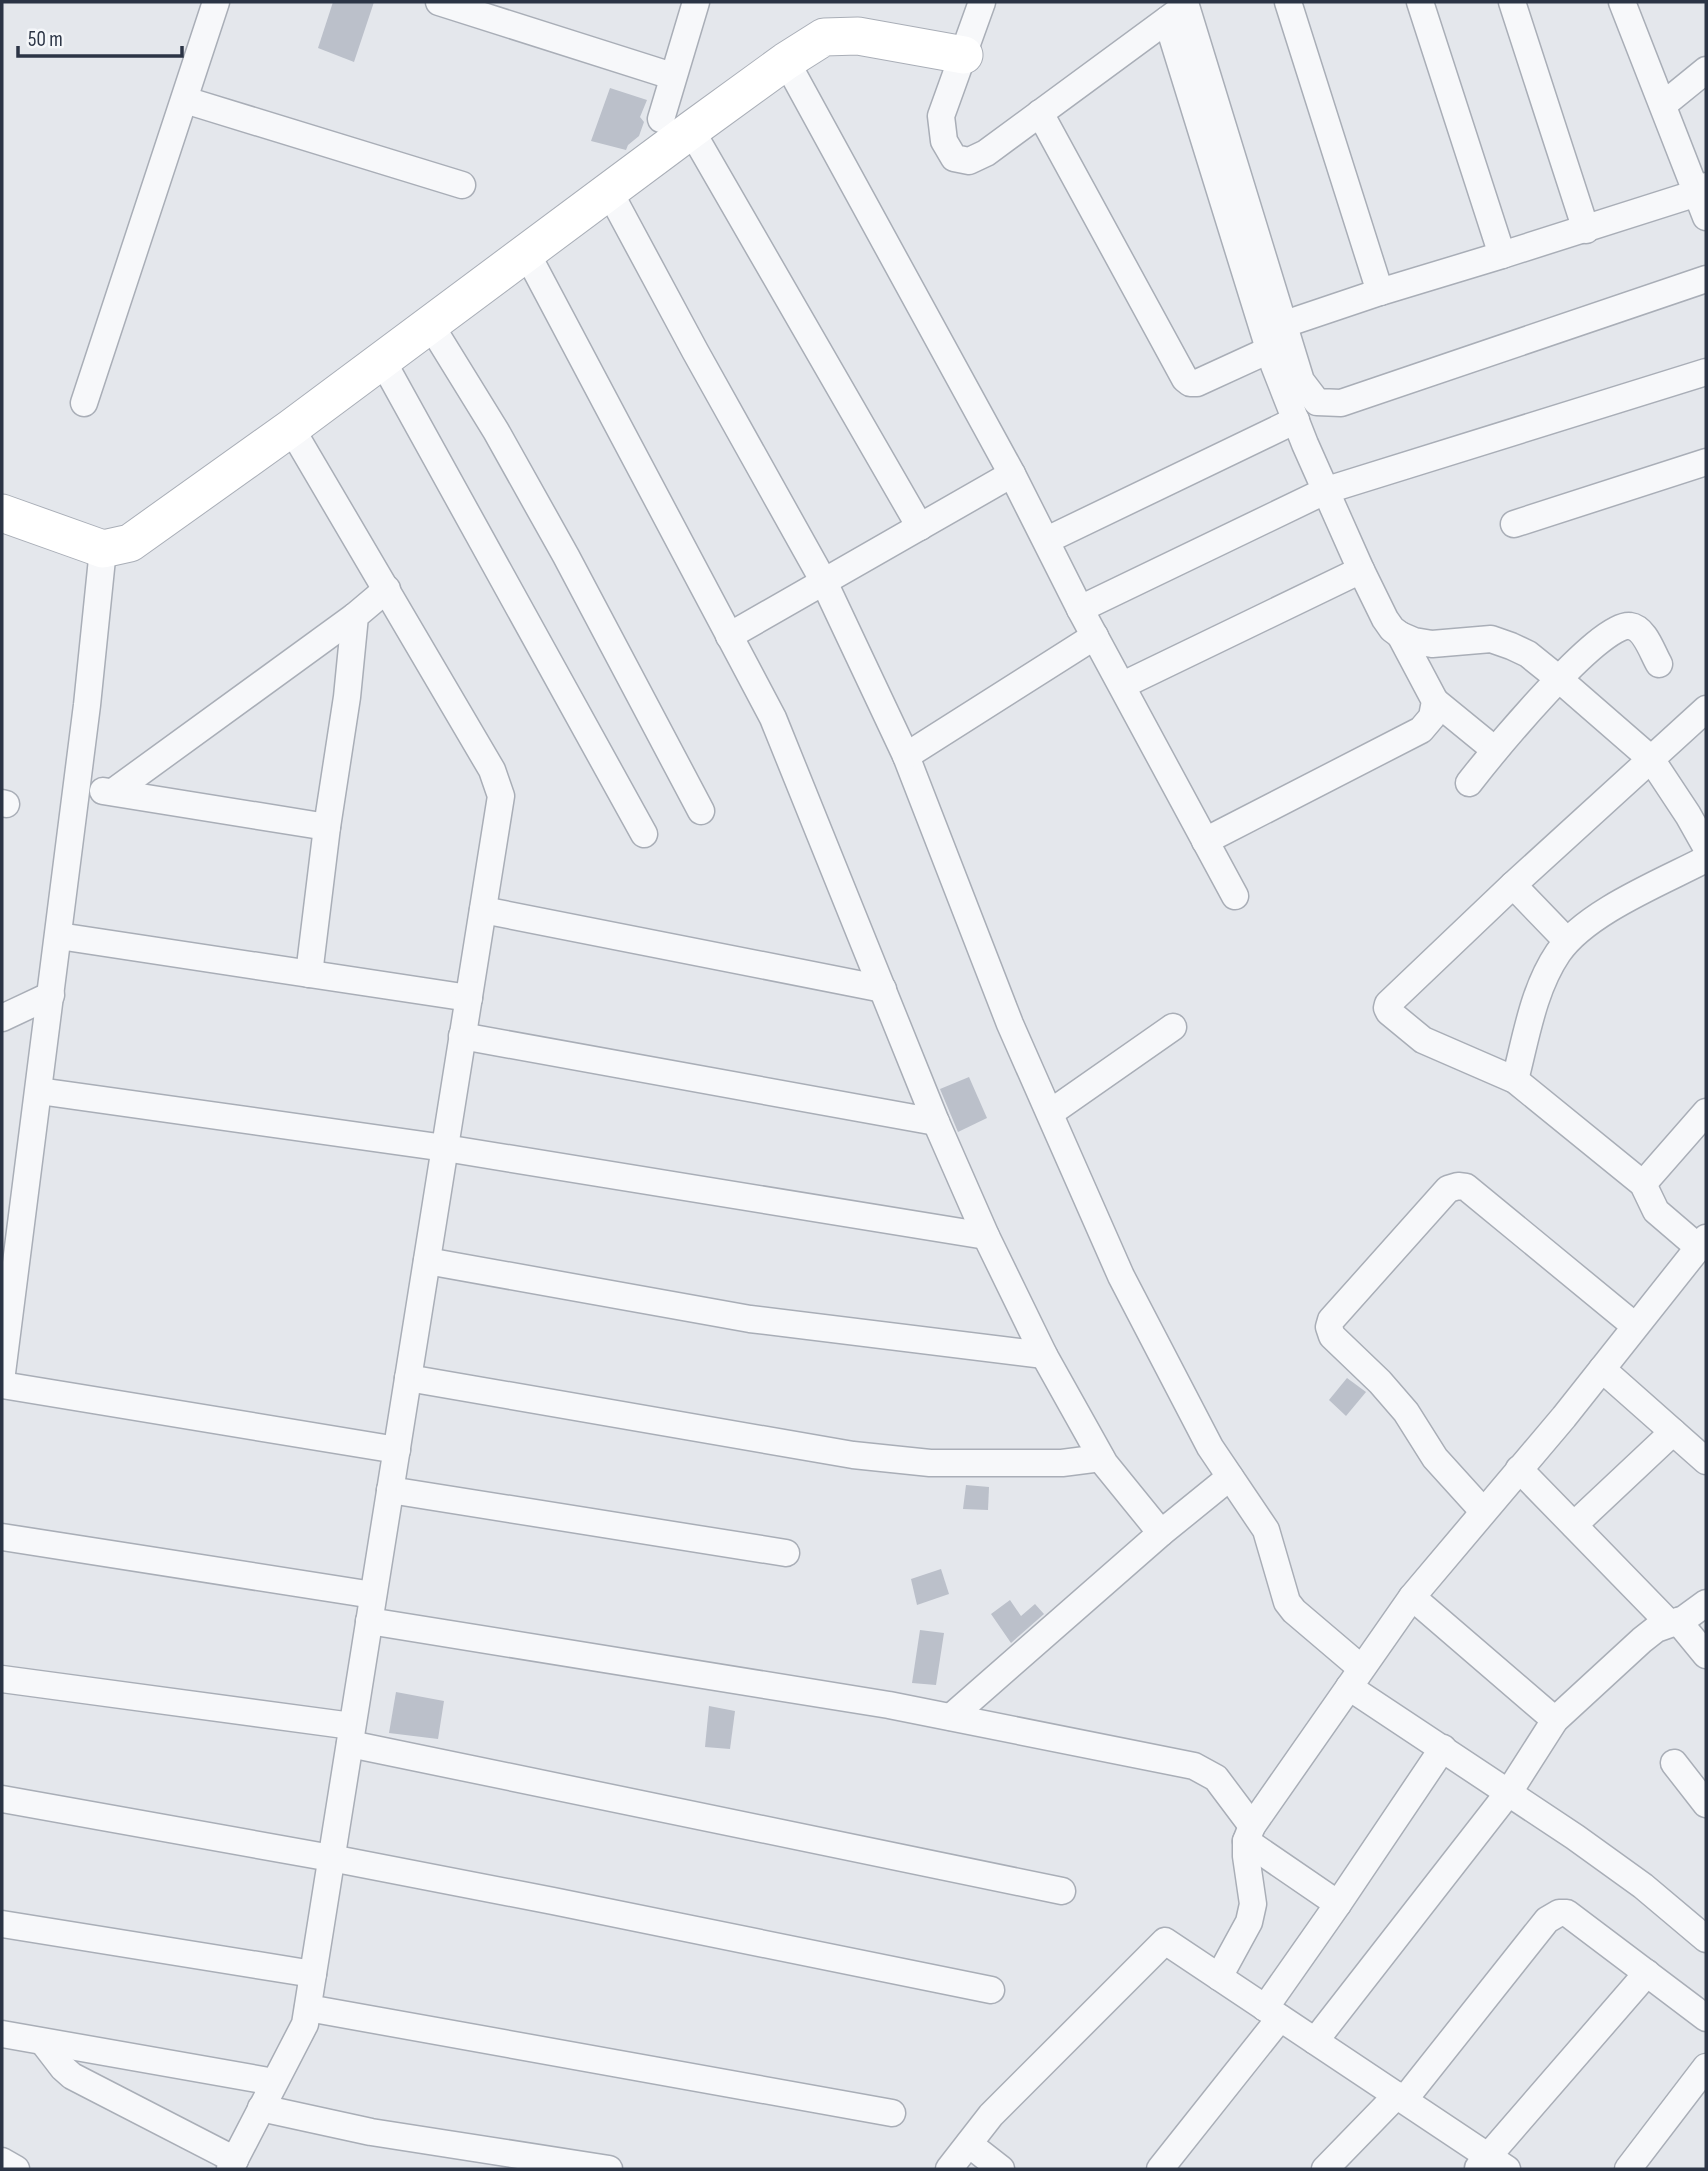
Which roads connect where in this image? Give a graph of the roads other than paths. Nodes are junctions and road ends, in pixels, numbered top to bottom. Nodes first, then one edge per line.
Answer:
1 (216, 2) edge
2 (439, 2) edge
3 (696, 2) edge
4 (982, 2) edge
5 (1288, 2) edge
6 (1420, 2) edge
7 (1512, 2) edge
8 (1626, 3) edge
9 (1182, 9) edge
10 (964, 55) junction
11 (786, 61) junction
12 (1706, 70) edge
13 (672, 76) junction
14 (185, 100) junction
15 (1663, 105) junction
16 (1040, 113) junction
17 (676, 125) junction
18 (462, 185) dead end
19 (609, 191) junction
20 (1703, 199) edge
21 (1586, 230) junction
22 (526, 252) junction
23 (1502, 255) junction
24 (1706, 279) edge
25 (1380, 292) junction
26 (430, 324) junction
27 (1285, 324) junction
28 (1269, 350) junction
29 (382, 360) junction
30 (1706, 372) edge
31 (84, 403) dead end
32 (1296, 420) junction
33 (291, 428) junction
34 (1706, 462) edge
35 (1012, 474) junction
36 (1327, 490) junction
37 (2, 513) edge
38 (1514, 524) dead end
39 (920, 527) junction
40 (1047, 540) junction
41 (103, 549) junction
42 (1361, 570) junction
43 (824, 582) junction
44 (387, 589) junction
45 (1080, 608) junction
46 (355, 616) junction
47 (1400, 635) junction
48 (729, 636) junction
49 (1095, 636) junction
50 (1659, 664) dead end
51 (1559, 679) junction
52 (1122, 685) junction
53 (1435, 701) junction
54 (1706, 709) edge
55 (1495, 750) junction
56 (906, 757) junction
57 (1651, 759) junction
58 (1469, 783) dead end
59 (77, 786) junction
60 (113, 792) junction
61 (701, 811) dead end
62 (327, 827) junction
63 (644, 834) dead end
64 (1205, 841) junction
65 (1706, 847) edge
66 (1706, 859) edge
67 (1513, 885) junction
68 (1235, 896) dead end
69 (483, 910) junction
70 (59, 936) junction
71 (1567, 941) junction
72 (309, 974) junction
73 (883, 989) junction
74 (51, 995) junction
75 (469, 998) junction
76 (2, 1018) edge
77 (1173, 1027) dead end
78 (463, 1036) junction
79 (1515, 1080) junction
80 (39, 1091) junction
81 (1050, 1112) junction
82 (1706, 1112) edge
83 (936, 1122) junction
84 (444, 1148) junction
85 (1643, 1184) junction
86 (986, 1236) junction
87 (1702, 1242) edge
88 (426, 1261) junction
89 (8, 1273) edge
90 (1635, 1326) junction
91 (1044, 1355) junction
92 (1602, 1369) junction
93 (2, 1373) edge
94 (408, 1378) junction
95 (2, 1385) edge
96 (1673, 1432) junction
97 (397, 1450) junction
98 (1101, 1458) junction
99 (1706, 1461) edge
100 (1519, 1469) junction
101 (1230, 1477) junction
102 (390, 1490) junction
103 (1483, 1511) junction
104 (1574, 1525) junction
105 (1161, 1533) junction
106 (2, 1537) edge
107 (786, 1553) dead end
108 (373, 1595) junction
109 (1412, 1597) junction
110 (1706, 1603) edge
111 (369, 1622) junction
112 (1674, 1622) junction
113 (1706, 1655) edge
114 (1355, 1677) junction
115 (2, 1679) edge
116 (951, 1717) junction
117 (1555, 1720) junction
118 (351, 1735) junction
119 (1443, 1748) junction
120 (1674, 1763) dead end
121 (1509, 1792) junction
122 (2, 1799) edge
123 (1706, 1804) edge
124 (1249, 1834) junction
125 (331, 1858) junction
126 (1062, 1891) dead end
127 (1338, 1904) junction
128 (2, 1924) edge
129 (1706, 1939) edge
130 (1647, 1973) junction
131 (313, 1974) junction
132 (1219, 1977) junction
133 (991, 1990) dead end
134 (308, 2008) junction
135 (1273, 2013) junction
136 (1706, 2018) edge
137 (2, 2034) edge
138 (1315, 2041) junction
139 (43, 2042) junction
140 (1706, 2067) edge
141 (274, 2082) junction
142 (1400, 2098) junction
143 (261, 2108) junction
144 (892, 2113) dead end
145 (969, 2144) junction
146 (2, 2161) edge
147 (232, 2164) edge
148 (1491, 2165) edge
149 (16, 2169) edge
150 (609, 2169) edge
151 (949, 2169) edge
152 (1001, 2169) edge
153 (1160, 2169) edge
154 (1325, 2169) edge
155 (1628, 2169) edge

1 - 14 street
2 - 13 street
3 - 13 street
4 - 10 street
5 - 25 street
6 - 23 street
7 - 21 street
8 - 15 street
9 - 16 street
9 - 27 street
9 - 28 street
10 - 11 street
10 - 16 street
11 - 17 street
11 - 35 street
12 - 15 street
13 - 17 street
14 - 18 street
14 - 31 street
15 - 20 street
16 - 28 street
17 - 19 street
17 - 39 street
19 - 22 street
19 - 43 street
20 - 21 street
21 - 23 street
22 - 26 street
22 - 48 street
23 - 25 street
24 - 27 street
25 - 27 street
26 - 29 street
26 - 61 street
28 - 32 street
29 - 33 street
29 - 63 street
30 - 36 street
32 - 36 street
32 - 40 street
33 - 41 street
33 - 44 street
34 - 38 street
35 - 39 street
35 - 40 street
36 - 42 street
36 - 45 street
37 - 41 street
39 - 43 street
40 - 45 street
41 - 59 street
42 - 47 street
42 - 52 street
43 - 48 street
43 - 56 street
44 - 46 street
44 - 69 street
45 - 49 street
46 - 60 street
46 - 62 street
47 - 51 street
47 - 53 street
48 - 73 street
49 - 52 street
49 - 56 street
50 - 51 street
51 - 55 street
51 - 57 street
52 - 64 street
53 - 55 street
53 - 64 street
54 - 57 street
55 - 58 street
56 - 81 street
57 - 65 street
57 - 67 street
59 - 60 street
59 - 70 street
60 - 62 street
62 - 72 street
64 - 68 street
66 - 71 street
67 - 71 street
67 - 79 street
69 - 73 street
69 - 75 street
70 - 72 street
70 - 74 street
71 - 79 street
72 - 75 street
73 - 83 street
74 - 76 street
74 - 80 street
75 - 78 street
77 - 81 street
78 - 83 street
78 - 84 street
79 - 85 street
80 - 84 street
80 - 89 street
81 - 101 street
82 - 85 street
83 - 86 street
84 - 86 street
84 - 88 street
85 - 87 street
86 - 91 street
87 - 90 street
88 - 91 street
88 - 94 street
89 - 93 street
90 - 92 street
90 - 103 street
91 - 98 street
92 - 96 street
92 - 100 street
94 - 97 street
94 - 98 street
95 - 97 street
96 - 99 street
96 - 104 street
97 - 102 street
98 - 105 street
100 - 103 street
100 - 104 street
101 - 105 street
101 - 114 street
102 - 107 street
102 - 108 street
103 - 109 street
104 - 112 street
105 - 116 street
106 - 108 street
108 - 111 street
109 - 114 street
109 - 117 street
110 - 112 street
111 - 116 street
111 - 118 street
112 - 113 street
112 - 117 street
114 - 119 street
114 - 124 street
115 - 118 street
116 - 124 street
117 - 121 street
118 - 125 street
118 - 126 street
119 - 121 street
119 - 127 street
120 - 123 street
121 - 129 street
121 - 138 street
122 - 125 street
124 - 127 street
124 - 132 street
125 - 131 street
125 - 133 street
127 - 135 street
128 - 131 street
130 - 136 street
130 - 142 street
130 - 148 street
131 - 134 street
132 - 135 street
132 - 145 street
134 - 141 street
134 - 144 street
135 - 138 street
135 - 153 street
137 - 139 street
138 - 142 street
139 - 141 street
139 - 147 street
140 - 155 street
141 - 143 street
142 - 148 street
142 - 154 street
143 - 147 street
143 - 150 street
145 - 151 street
145 - 152 street
146 - 149 street

